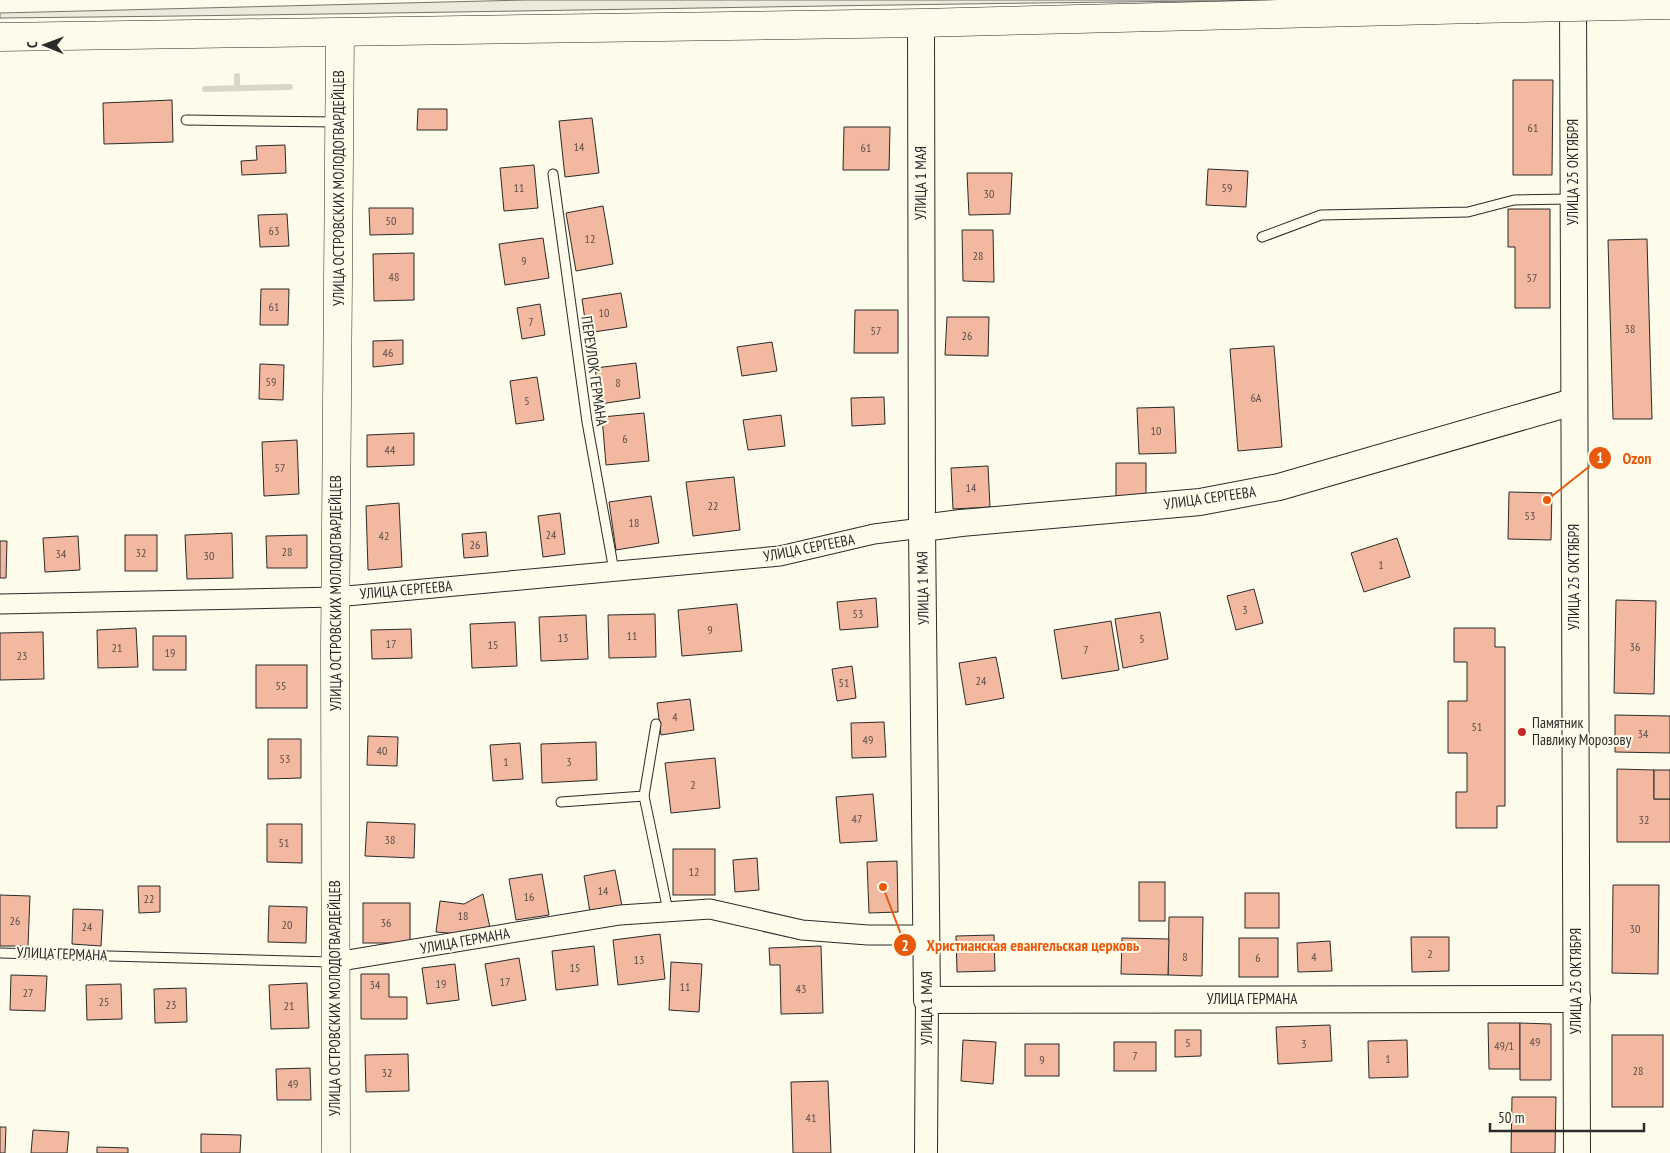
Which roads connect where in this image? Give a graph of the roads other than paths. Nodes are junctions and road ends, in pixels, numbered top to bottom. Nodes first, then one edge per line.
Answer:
1 (1573, 0) edge
2 (1670, 5) edge
3 (921, 23) junction
4 (340, 33) junction
5 (0, 38) edge
6 (186, 120) dead end
7 (339, 122) junction
8 (553, 174) dead end
9 (1573, 199) junction
10 (1262, 237) dead end
11 (1573, 402) junction
12 (922, 528) junction
13 (614, 572) junction
14 (336, 597) junction
15 (0, 604) edge
16 (656, 724) dead end
17 (644, 796) junction
18 (561, 802) dead end
19 (668, 911) junction
20 (926, 935) junction
21 (0, 953) edge
22 (335, 962) junction
23 (1577, 998) junction
24 (927, 1000) junction
25 (336, 1153) edge
26 (926, 1153) edge
27 (1577, 1153) edge

1 - 9 main road, УЛИЦА 25 ОКТЯБРЯ
2 - 3 main road, bridge
3 - 4 main road
3 - 12 main road, УЛИЦА 1 МАЯ
4 - 5 main road
4 - 7 main road, УЛИЦА ОСТРОВСКИХ МОЛОДОГВАРДЕЙЦЕВ
6 - 7 lane
7 - 14 main road, УЛИЦА ОСТРОВСКИХ МОЛОДОГВАРДЕЙЦЕВ
8 - 13 lane, ПЕРЕУЛОК ГЕРМАНА
9 - 10 lane
9 - 11 main road, УЛИЦА 25 ОКТЯБРЯ
11 - 12 main road, УЛИЦА СЕРГЕЕВА
11 - 23 main road, УЛИЦА 25 ОКТЯБРЯ
12 - 13 street, УЛИЦА СЕРГЕЕВА
12 - 20 main road, УЛИЦА 1 МАЯ
13 - 14 street, УЛИЦА СЕРГЕЕВА
14 - 15 street, УЛИЦА СЕРГЕЕВА
14 - 22 main road, УЛИЦА ОСТРОВСКИХ МОЛОДОГВАРДЕЙЦЕВ
16 - 17 lane
17 - 18 lane
17 - 19 lane
19 - 20 street, УЛИЦА ГЕРМАНА
19 - 22 street, УЛИЦА ГЕРМАНА
20 - 24 main road, УЛИЦА 1 МАЯ
21 - 22 lane, УЛИЦА ГЕРМАНА
22 - 25 main road, УЛИЦА ОСТРОВСКИХ МОЛОДОГВАРДЕЙЦЕВ
23 - 24 main road, УЛИЦА ГЕРМАНА
23 - 27 main road, УЛИЦА 25 ОКТЯБРЯ
24 - 26 street, УЛИЦА 1 МАЯ

